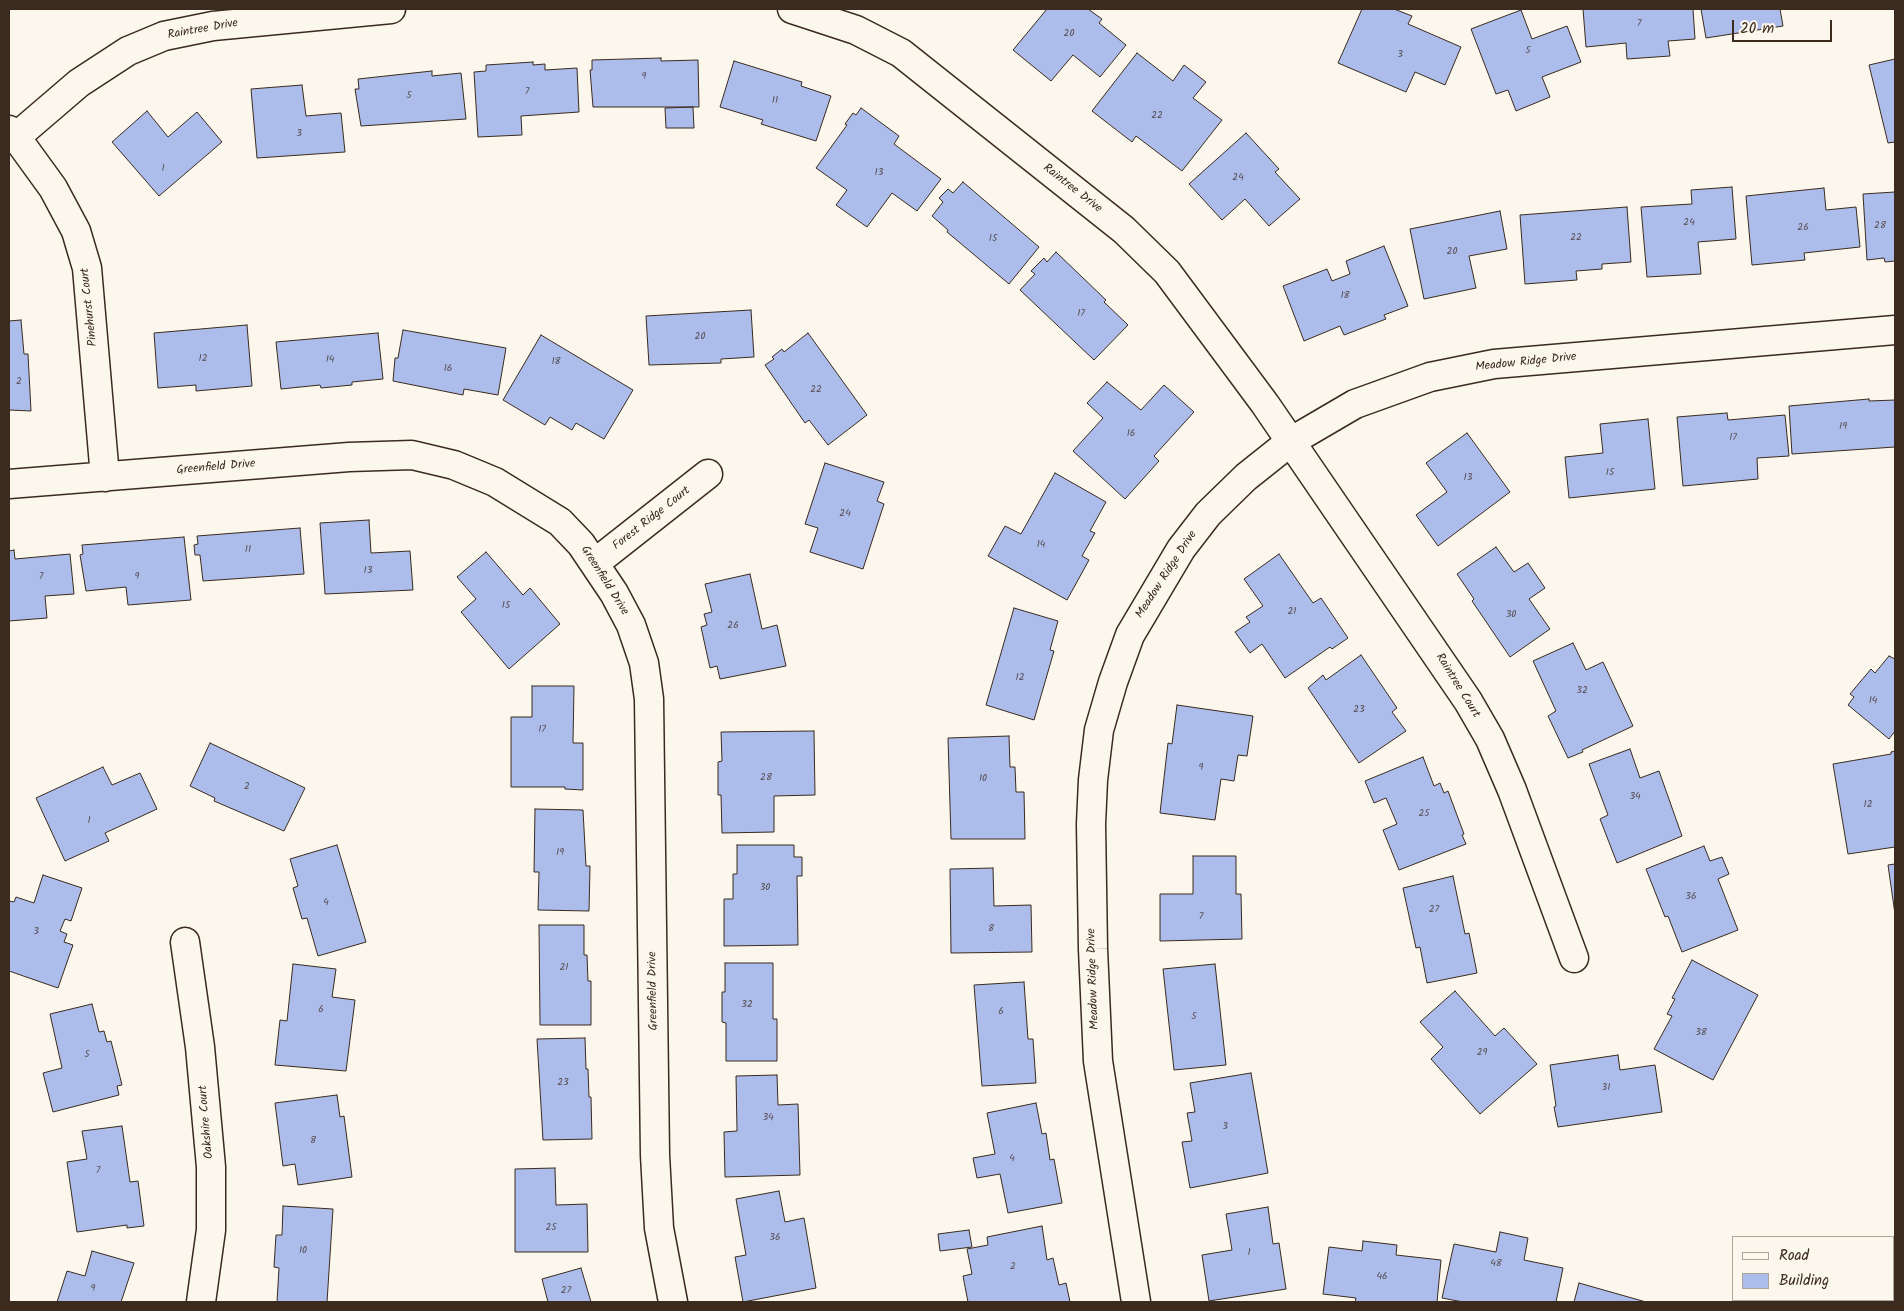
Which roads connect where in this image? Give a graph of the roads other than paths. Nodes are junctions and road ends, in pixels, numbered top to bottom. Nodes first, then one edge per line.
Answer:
1 (391, 9) edge
2 (792, 9) edge
3 (13, 133) edge
4 (1895, 330) edge
5 (1290, 442) junction
6 (708, 474) dead end
7 (105, 477) junction
8 (9, 484) edge
9 (595, 563) junction
10 (185, 942) dead end
11 (1574, 958) dead end
12 (201, 1302) edge
13 (673, 1302) edge
14 (1136, 1302) edge

1 - 3 street, Raintree Drive
2 - 5 street, Raintree Drive
3 - 7 street, Pinehurst Court
4 - 5 street, Meadow Ridge Drive
5 - 11 street, Raintree Court
5 - 14 street, Meadow Ridge Drive
6 - 9 street, Forest Ridge Court
7 - 8 street, Greenfield Drive
7 - 9 street, Greenfield Drive
9 - 13 street, Greenfield Drive
10 - 12 street, Oakshire Court

